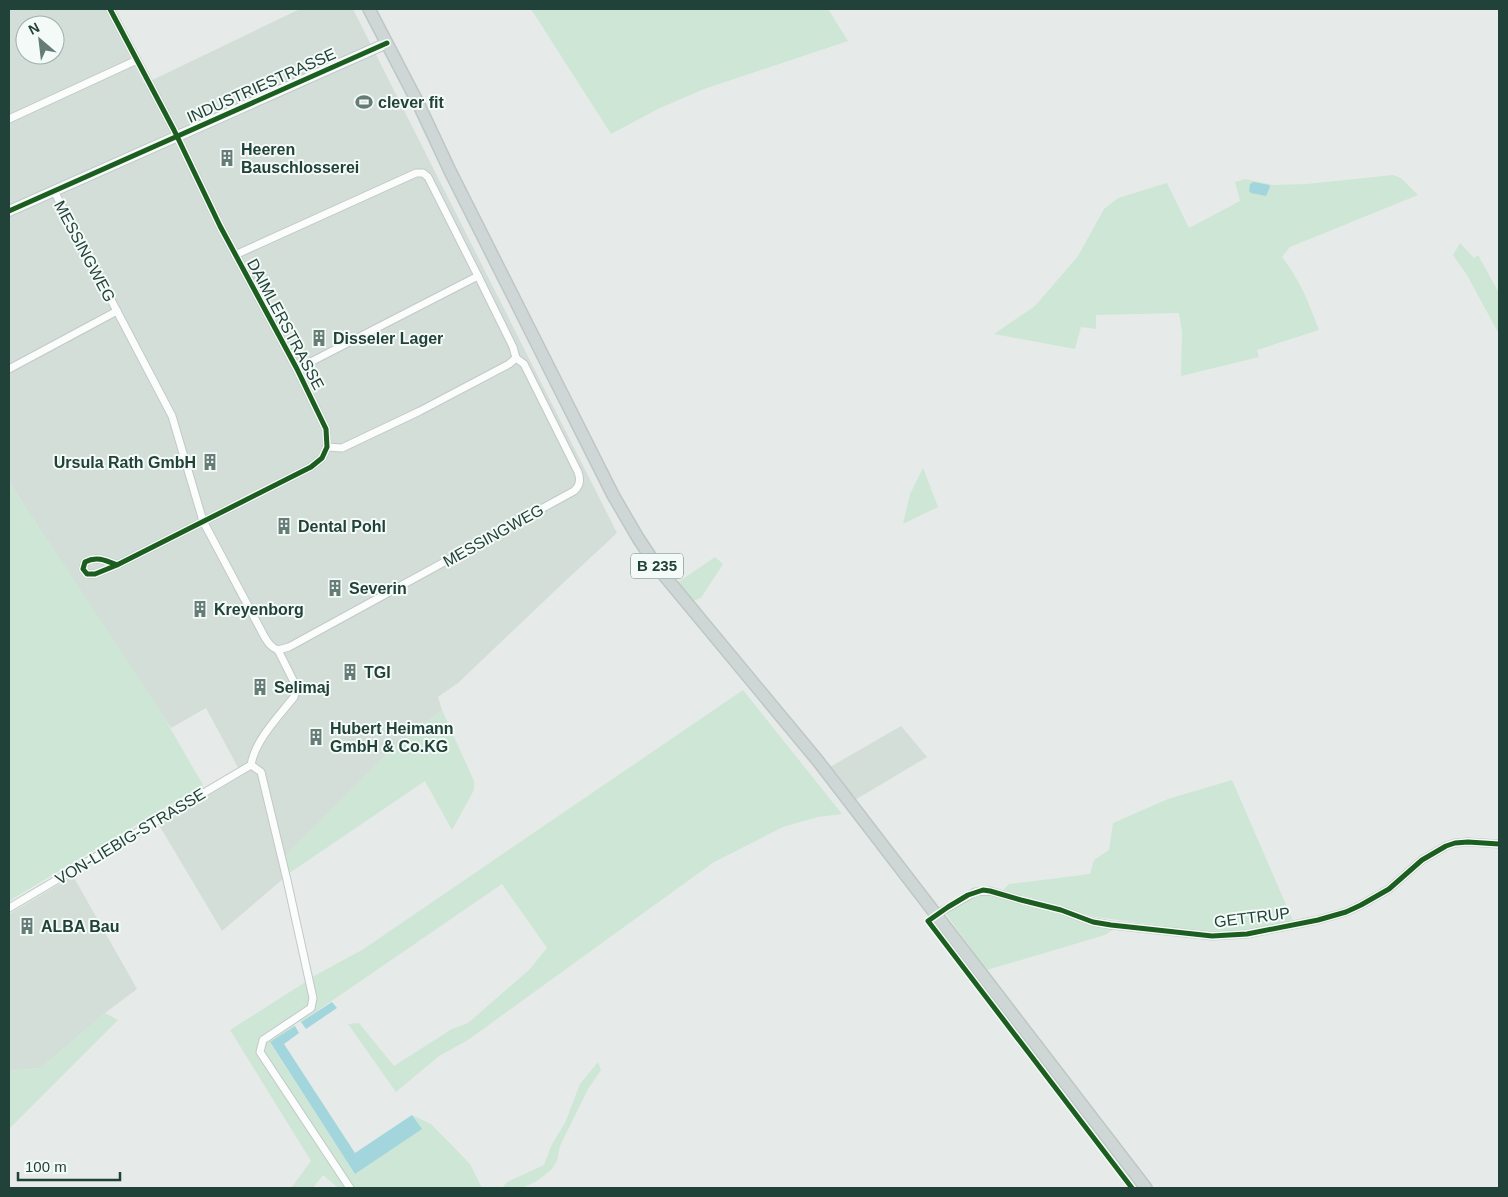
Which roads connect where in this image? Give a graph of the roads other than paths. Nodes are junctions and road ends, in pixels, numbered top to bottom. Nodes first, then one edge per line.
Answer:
1 (110, 9) edge
2 (369, 9) edge
3 (387, 43) junction
4 (137, 60) junction
5 (9, 119) edge
6 (177, 136) junction
7 (54, 191) junction
8 (9, 211) edge
9 (235, 255) junction
10 (478, 276) junction
11 (117, 311) junction
12 (516, 358) junction
13 (9, 369) edge
14 (297, 369) junction
15 (327, 447) junction
16 (203, 521) junction
17 (116, 565) dead end
18 (278, 650) junction
19 (251, 764) junction
20 (1499, 844) edge
21 (9, 908) edge
22 (936, 914) junction
23 (350, 1188) edge
24 (1146, 1188) edge

1 - 4 street, DAIMLERSTRASSE
2 - 3 main road, B 235
3 - 6 street, INDUSTRIESTRASSE
3 - 22 main road, B 235
4 - 5 street
4 - 6 street, DAIMLERSTRASSE
6 - 7 street, INDUSTRIESTRASSE
6 - 9 street, DAIMLERSTRASSE
7 - 8 street, INDUSTRIESTRASSE
7 - 11 street, MESSINGWEG
9 - 10 street, DAIMLERSTRASSE
9 - 14 street, DAIMLERSTRASSE
10 - 12 street, DAIMLERSTRASSE
10 - 14 street, DAIMLERSTRASSE
11 - 13 street, MESSINGWEG
11 - 16 street, MESSINGWEG
12 - 15 street
12 - 18 street, MESSINGWEG
14 - 15 street, DAIMLERSTRASSE
15 - 16 street
16 - 17 street
16 - 18 street, MESSINGWEG
18 - 19 street, MESSINGWEG
19 - 21 street, VON-LIEBIG-STRASSE
19 - 23 street
20 - 22 street, GETTRUP
22 - 24 main road, B 235

